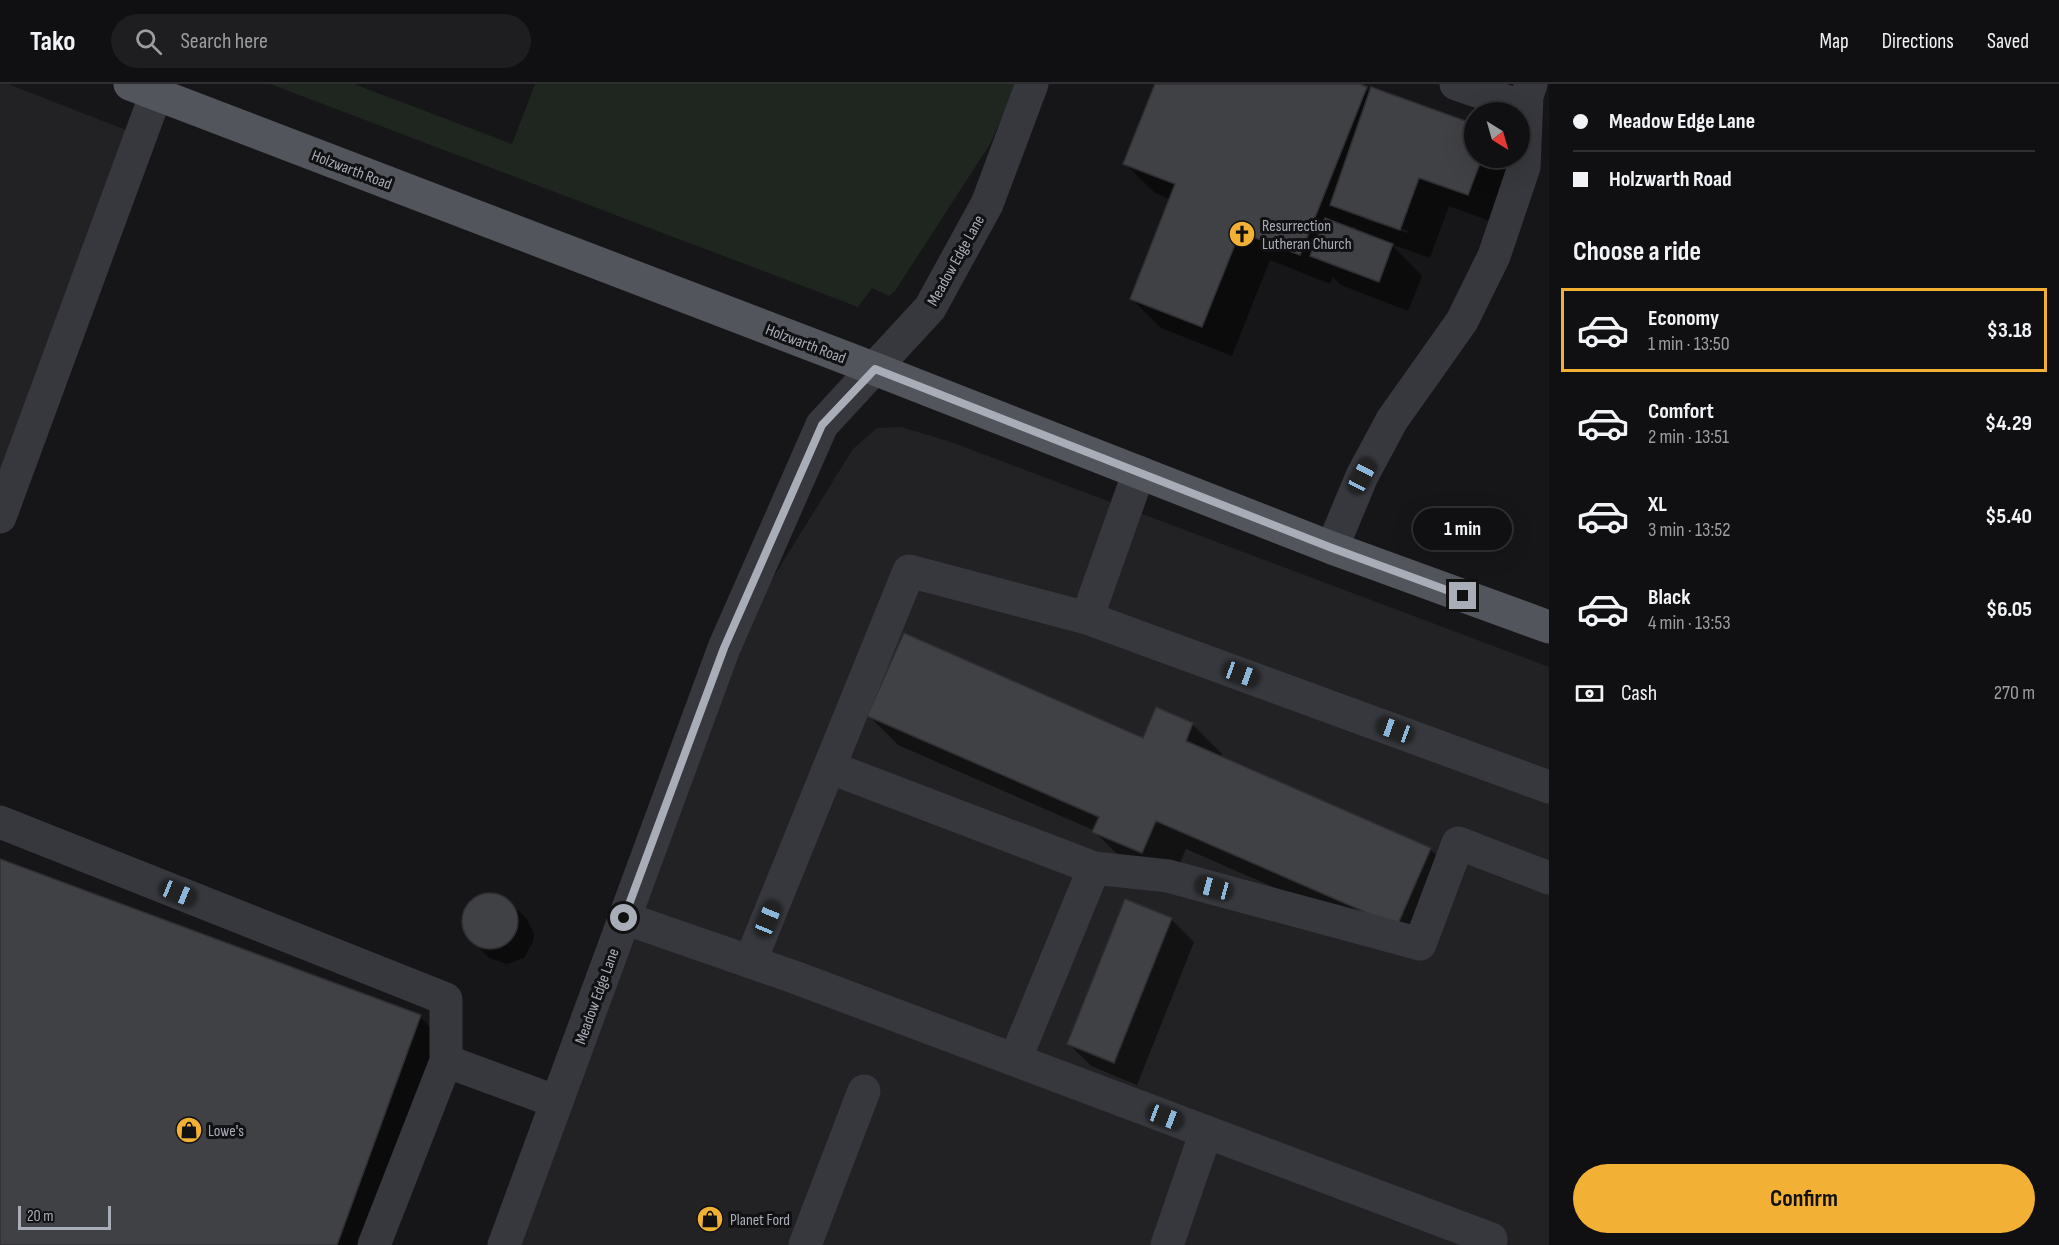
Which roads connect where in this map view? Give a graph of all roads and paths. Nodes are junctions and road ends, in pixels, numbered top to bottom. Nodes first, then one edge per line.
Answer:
1 (1032, 84) edge
2 (1456, 84) edge
3 (143, 89) edge
4 (1529, 96) edge
5 (875, 369) junction
6 (1139, 472) junction
7 (0, 517) edge
8 (1332, 548) junction
9 (1087, 618) junction
10 (1549, 627) edge
11 (829, 767) junction
12 (1549, 787) edge
13 (0, 822) edge
14 (1094, 868) junction
15 (1549, 878) edge
16 (624, 918) junction
17 (750, 962) junction
18 (1015, 1060) junction
19 (446, 1061) junction
20 (864, 1091) dead end
21 (557, 1102) junction
22 (1206, 1132) junction
23 (1496, 1243) edge
24 (374, 1245) edge
25 (504, 1245) edge
26 (805, 1245) edge
27 (1167, 1245) edge

1 - 5 street, Meadow Edge Lane
2 - 4 street
3 - 5 main road, Holzwarth Road
3 - 7 street
4 - 8 street
5 - 6 main road, Holzwarth Road
5 - 16 street, Meadow Edge Lane
6 - 8 main road, Holzwarth Road
6 - 9 street
8 - 10 main road, Holzwarth Road
9 - 11 street
9 - 12 street
11 - 14 street
11 - 17 street
13 - 19 street
14 - 15 street
14 - 18 street
16 - 17 street
16 - 21 street, Meadow Edge Lane
17 - 18 street
18 - 22 street
19 - 21 street
19 - 24 street
20 - 26 street
21 - 25 street, Meadow Edge Lane
22 - 23 street
22 - 27 street

